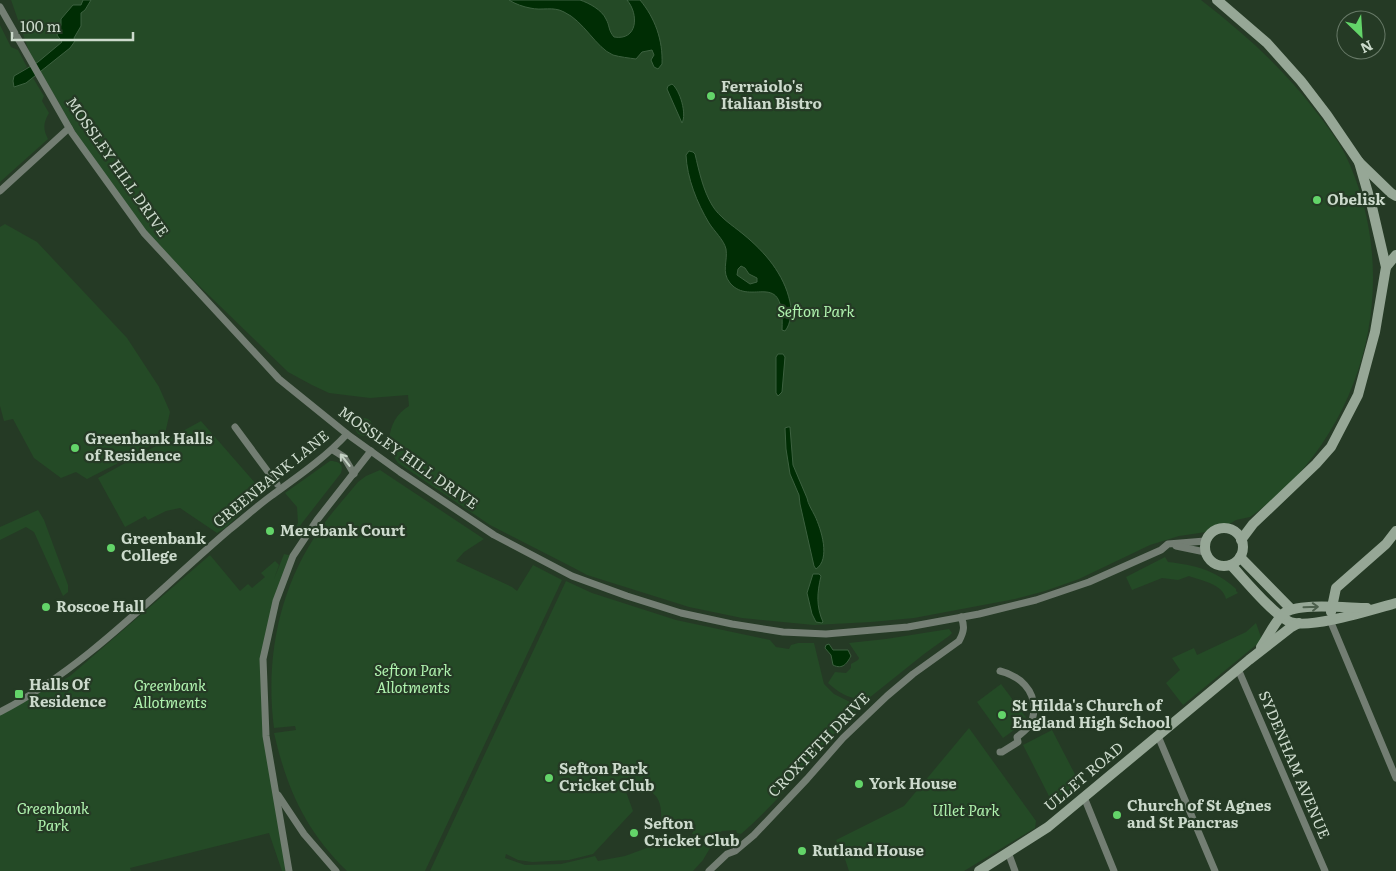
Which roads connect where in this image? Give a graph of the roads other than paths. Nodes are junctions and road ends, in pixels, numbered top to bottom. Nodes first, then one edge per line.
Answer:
1 (1217, 0) edge
2 (0, 7) edge
3 (69, 128) junction
4 (1359, 162) junction
5 (0, 191) edge
6 (1396, 196) edge
7 (1396, 255) edge
8 (1386, 266) junction
9 (235, 427) dead end
10 (348, 434) junction
11 (332, 450) junction
12 (371, 451) junction
13 (354, 474) junction
14 (277, 484) dead end
15 (1253, 524) junction
16 (1396, 530) edge
17 (1234, 531) junction
18 (1241, 540) junction
19 (1205, 541) junction
20 (1168, 544) junction
21 (1205, 552) junction
22 (1240, 557) junction
23 (1230, 565) junction
24 (1258, 574) junction
25 (1253, 590) junction
26 (1396, 603) edge
27 (1331, 607) junction
28 (1376, 608) junction
29 (1292, 609) junction
30 (1281, 616) junction
31 (961, 617) junction
32 (1330, 620) junction
33 (1294, 626) junction
34 (1249, 660) junction
35 (1238, 670) junction
36 (1000, 672) dead end
37 (0, 712) edge
38 (1158, 736) junction
39 (1000, 752) dead end
40 (1396, 778) edge
41 (276, 792) junction
42 (1084, 797) junction
43 (1008, 852) junction
44 (289, 871) edge
45 (336, 871) edge
46 (709, 871) edge
47 (979, 871) edge
48 (1015, 871) edge
49 (1114, 871) edge
50 (1215, 871) edge
51 (1325, 871) edge

1 - 4 street
2 - 3 street, MOSSLEY HILL DRIVE
3 - 5 street
3 - 10 street, MOSSLEY HILL DRIVE
4 - 6 street
4 - 8 street
7 - 8 street
8 - 15 street
9 - 14 street
10 - 11 street, GREENBANK LANE
10 - 12 street, MOSSLEY HILL DRIVE
13 -> 11 street
11 - 37 street, GREENBANK LANE
12 - 13 street
12 - 31 street, MOSSLEY HILL DRIVE
13 - 41 street
15 - 17 street
15 - 18 street
16 - 27 street
17 - 18 street
17 - 19 street
18 - 22 street
19 - 20 street
19 - 21 street
20 - 21 street
20 - 31 street, MOSSLEY HILL DRIVE
21 - 23 street
22 - 23 street
22 - 24 street
23 - 25 street
24 - 25 street
24 - 29 street
25 - 30 street
26 - 28 street
27 - 28 street
29 -> 27 street
27 - 32 street
28 - 32 street
29 - 30 street, ULLET ROAD
30 - 33 street
30 - 34 street, ULLET ROAD
31 - 46 street, CROXTETH DRIVE
32 - 33 street
32 - 40 street
33 - 34 street, ULLET ROAD
34 - 35 street, ULLET ROAD
35 - 38 street, ULLET ROAD
35 - 51 street, SYDENHAM AVENUE
36 - 39 street
38 - 42 street, ULLET ROAD
38 - 50 street
41 - 44 street
41 - 45 street
42 - 43 street, ULLET ROAD
42 - 49 street
43 - 47 street, ULLET ROAD
43 - 48 street

